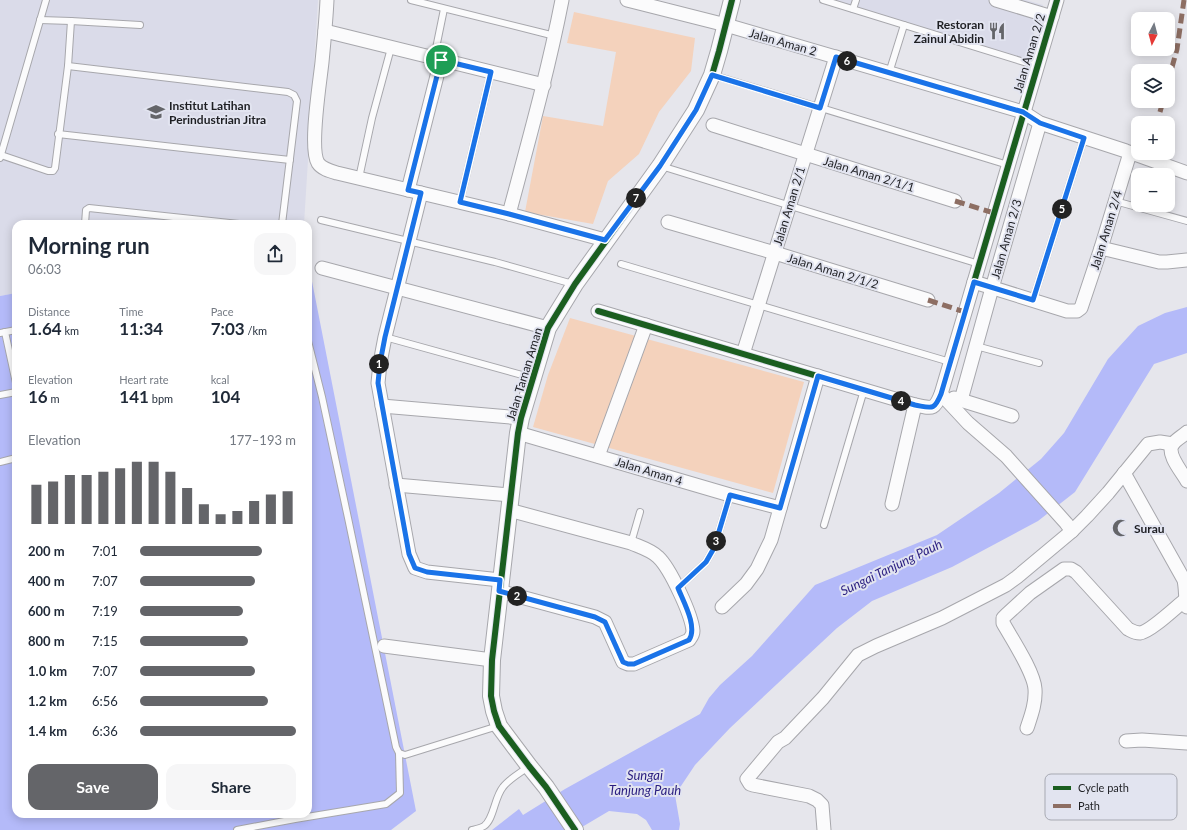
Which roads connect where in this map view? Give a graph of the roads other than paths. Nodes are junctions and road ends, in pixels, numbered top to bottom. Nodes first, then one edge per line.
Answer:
1 (46, 0) edge
2 (327, 0) edge
3 (411, 0) edge
4 (562, 0) edge
5 (627, 0) edge
6 (732, 0) edge
7 (823, 0) edge
8 (856, 0) edge
9 (996, 0) edge
10 (1057, 0) edge
11 (436, 3) edge
12 (444, 9) junction
13 (853, 9) junction
14 (1052, 17) junction
15 (40, 20) junction
16 (72, 22) junction
17 (140, 25) dead end
18 (726, 25) junction
19 (904, 25) junction
20 (325, 31) junction
21 (555, 36) junction
22 (391, 48) junction
23 (836, 57) junction
24 (438, 59) junction
25 (68, 66) junction
26 (1037, 66) junction
27 (491, 72) junction
28 (889, 73) junction
29 (712, 75) junction
30 (544, 85) junction
31 (820, 108) junction
32 (1023, 112) junction
33 (1040, 123) junction
34 (713, 125) dead end
35 (58, 134) junction
36 (1084, 138) junction
37 (1130, 152) junction
38 (805, 154) junction
39 (0, 157) edge
40 (290, 160) junction
41 (660, 166) junction
42 (1008, 166) junction
43 (1187, 173) edge
44 (359, 178) junction
45 (408, 190) junction
46 (421, 193) junction
47 (1115, 200) junction
48 (955, 201) dead end
49 (460, 202) junction
50 (789, 206) junction
51 (509, 214) junction
52 (85, 220) edge
53 (202, 220) edge
54 (282, 220) edge
55 (321, 220) dead end
56 (1187, 221) edge
57 (668, 222) dead end
58 (605, 240) junction
59 (409, 241) junction
60 (1101, 248) junction
61 (775, 253) junction
62 (1187, 260) edge
63 (620, 264) dead end
64 (979, 264) junction
65 (322, 268) dead end
66 (974, 282) junction
67 (575, 284) junction
68 (397, 288) junction
69 (992, 288) junction
70 (928, 300) dead end
71 (1033, 300) junction
72 (758, 305) junction
73 (598, 311) dead end
74 (646, 326) junction
75 (548, 328) junction
76 (3, 332) edge
77 (385, 337) junction
78 (976, 346) junction
79 (743, 354) junction
80 (950, 362) junction
81 (1039, 363) dead end
82 (12, 367) edge
83 (312, 370) edge
84 (818, 376) junction
85 (533, 378) junction
86 (864, 390) junction
87 (12, 393) edge
88 (941, 394) junction
89 (0, 395) edge
90 (961, 400) junction
91 (915, 405) junction
92 (382, 406) junction
93 (1012, 416) dead end
94 (520, 425) junction
95 (1187, 432) edge
96 (1173, 444) junction
97 (598, 456) junction
98 (12, 459) edge
99 (0, 462) edge
100 (1124, 473) junction
101 (1187, 481) edge
102 (396, 484) junction
103 (730, 495) junction
104 (510, 502) junction
105 (892, 504) dead end
106 (780, 508) junction
107 (640, 512) dead end
108 (824, 525) dead end
109 (1069, 527) junction
110 (631, 544) junction
111 (500, 586) junction
112 (678, 588) junction
113 (1186, 603) edge
114 (722, 607) dead end
115 (384, 646) dead end
116 (492, 660) junction
117 (500, 726) junction
118 (1027, 728) dead end
119 (1126, 741) dead end
120 (1187, 743) edge
121 (399, 753) junction
122 (529, 766) junction
123 (312, 816) edge
124 (301, 818) edge
125 (237, 830) edge
126 (472, 830) edge
127 (575, 830) edge
128 (824, 830) edge

1 - 15 lane
2 - 20 street
3 - 11 lane
4 - 21 street
5 - 18 street, Jalan Aman 2
6 - 18 street, Jalan Taman Aman
7 - 13 lane
8 - 13 lane
9 - 14 street
10 - 14 street, Jalan Aman 2/2
11 - 12 lane
12 - 21 lane
12 - 24 lane
13 - 19 lane
14 - 26 street, Jalan Aman 2/2
15 - 16 lane
15 - 39 lane
16 - 17 lane
16 - 25 lane
18 - 23 street, Jalan Aman 2
18 - 29 street, Jalan Taman Aman
19 - 26 lane
19 - 28 lane
20 - 22 street
20 - 44 street
21 - 30 street
22 - 24 street
22 - 44 lane
23 - 28 street, Jalan Aman 2
23 - 31 street, Jalan Aman 2/1
24 - 27 street
24 - 45 street
25 - 35 lane
25 - 40 lane
26 - 32 street, Jalan Aman 2/2
27 - 30 street
27 - 49 lane
28 - 32 street, Jalan Aman 2
29 - 31 lane
29 - 41 street, Jalan Taman Aman
30 - 51 street
31 - 38 street, Jalan Aman 2/1
31 - 42 lane
32 - 33 street, Jalan Aman 2
32 - 42 street, Jalan Aman 2/2
33 - 36 street, Jalan Aman 2
33 - 69 street, Jalan Aman 2/3
34 - 38 street, Jalan Aman 2/1/1
35 - 39 lane
35 - 40 lane
36 - 37 street, Jalan Aman 2
36 - 71 lane
37 - 43 street, Jalan Aman 2
37 - 47 street, Jalan Aman 2/4
38 - 48 street, Jalan Aman 2/1/1
38 - 50 street, Jalan Aman 2/1
40 - 54 lane
41 - 50 lane
41 - 58 street, Jalan Taman Aman
42 - 64 street, Jalan Aman 2/2
44 - 45 street
45 - 46 street
46 - 49 street
46 - 59 street
47 - 56 lane
47 - 60 street, Jalan Aman 2/4
49 - 51 street
50 - 61 street, Jalan Aman 2/1
50 - 64 lane
51 - 58 street
52 - 53 lane
55 - 59 lane
57 - 61 street, Jalan Aman 2/1/2
58 - 67 street, Jalan Taman Aman
59 - 67 lane
59 - 68 street
60 - 62 street
60 - 71 street, Jalan Aman 2/4
61 - 70 street, Jalan Aman 2/1/2
61 - 72 street, Jalan Aman 2/1
63 - 72 lane
64 - 66 street, Jalan Aman 2/2
65 - 68 street
66 - 69 street
66 - 80 street, Jalan Aman 2/2
67 - 75 street, Jalan Taman Aman
68 - 75 street
68 - 77 street
69 - 71 street
69 - 78 street, Jalan Aman 2/3
72 - 79 street, Jalan Aman 2/1
72 - 80 lane
73 - 74 street
74 - 79 street
74 - 97 street
75 - 85 street, Jalan Taman Aman
76 - 82 lane
77 - 85 lane
77 - 92 street
78 - 81 lane
78 - 90 street, Jalan Aman 2/3
79 - 84 street
80 - 88 street, Jalan Aman 2/2
83 - 121 lane
84 - 86 street
84 - 106 street
85 - 94 street, Jalan Taman Aman
86 - 91 street
86 - 108 lane
87 - 89 lane
88 - 90 street
88 - 91 street
88 - 109 street
90 - 93 street
91 - 105 street
92 - 94 street, Jalan Aman 4
92 - 102 street
94 - 97 street, Jalan Aman 4
94 - 104 street, Jalan Taman Aman
95 - 96 street
96 - 100 street
96 - 101 street
97 - 103 street, Jalan Aman 4
98 - 99 lane
100 - 109 street
100 - 113 street
102 - 104 street
102 - 111 street
103 - 106 street, Jalan Aman 4
103 - 112 lane
104 - 110 street
104 - 111 street, Jalan Taman Aman
106 - 114 street
107 - 110 lane
109 - 128 street
110 - 112 street
111 - 112 street
111 - 116 street, Jalan Taman Aman
113 - 118 street
115 - 116 street
116 - 117 street, Jalan Taman Aman
117 - 121 lane
117 - 122 street, Jalan Taman Aman
119 - 120 street
121 - 123 lane
122 - 126 lane
122 - 127 street, Jalan Taman Aman
124 - 125 lane

